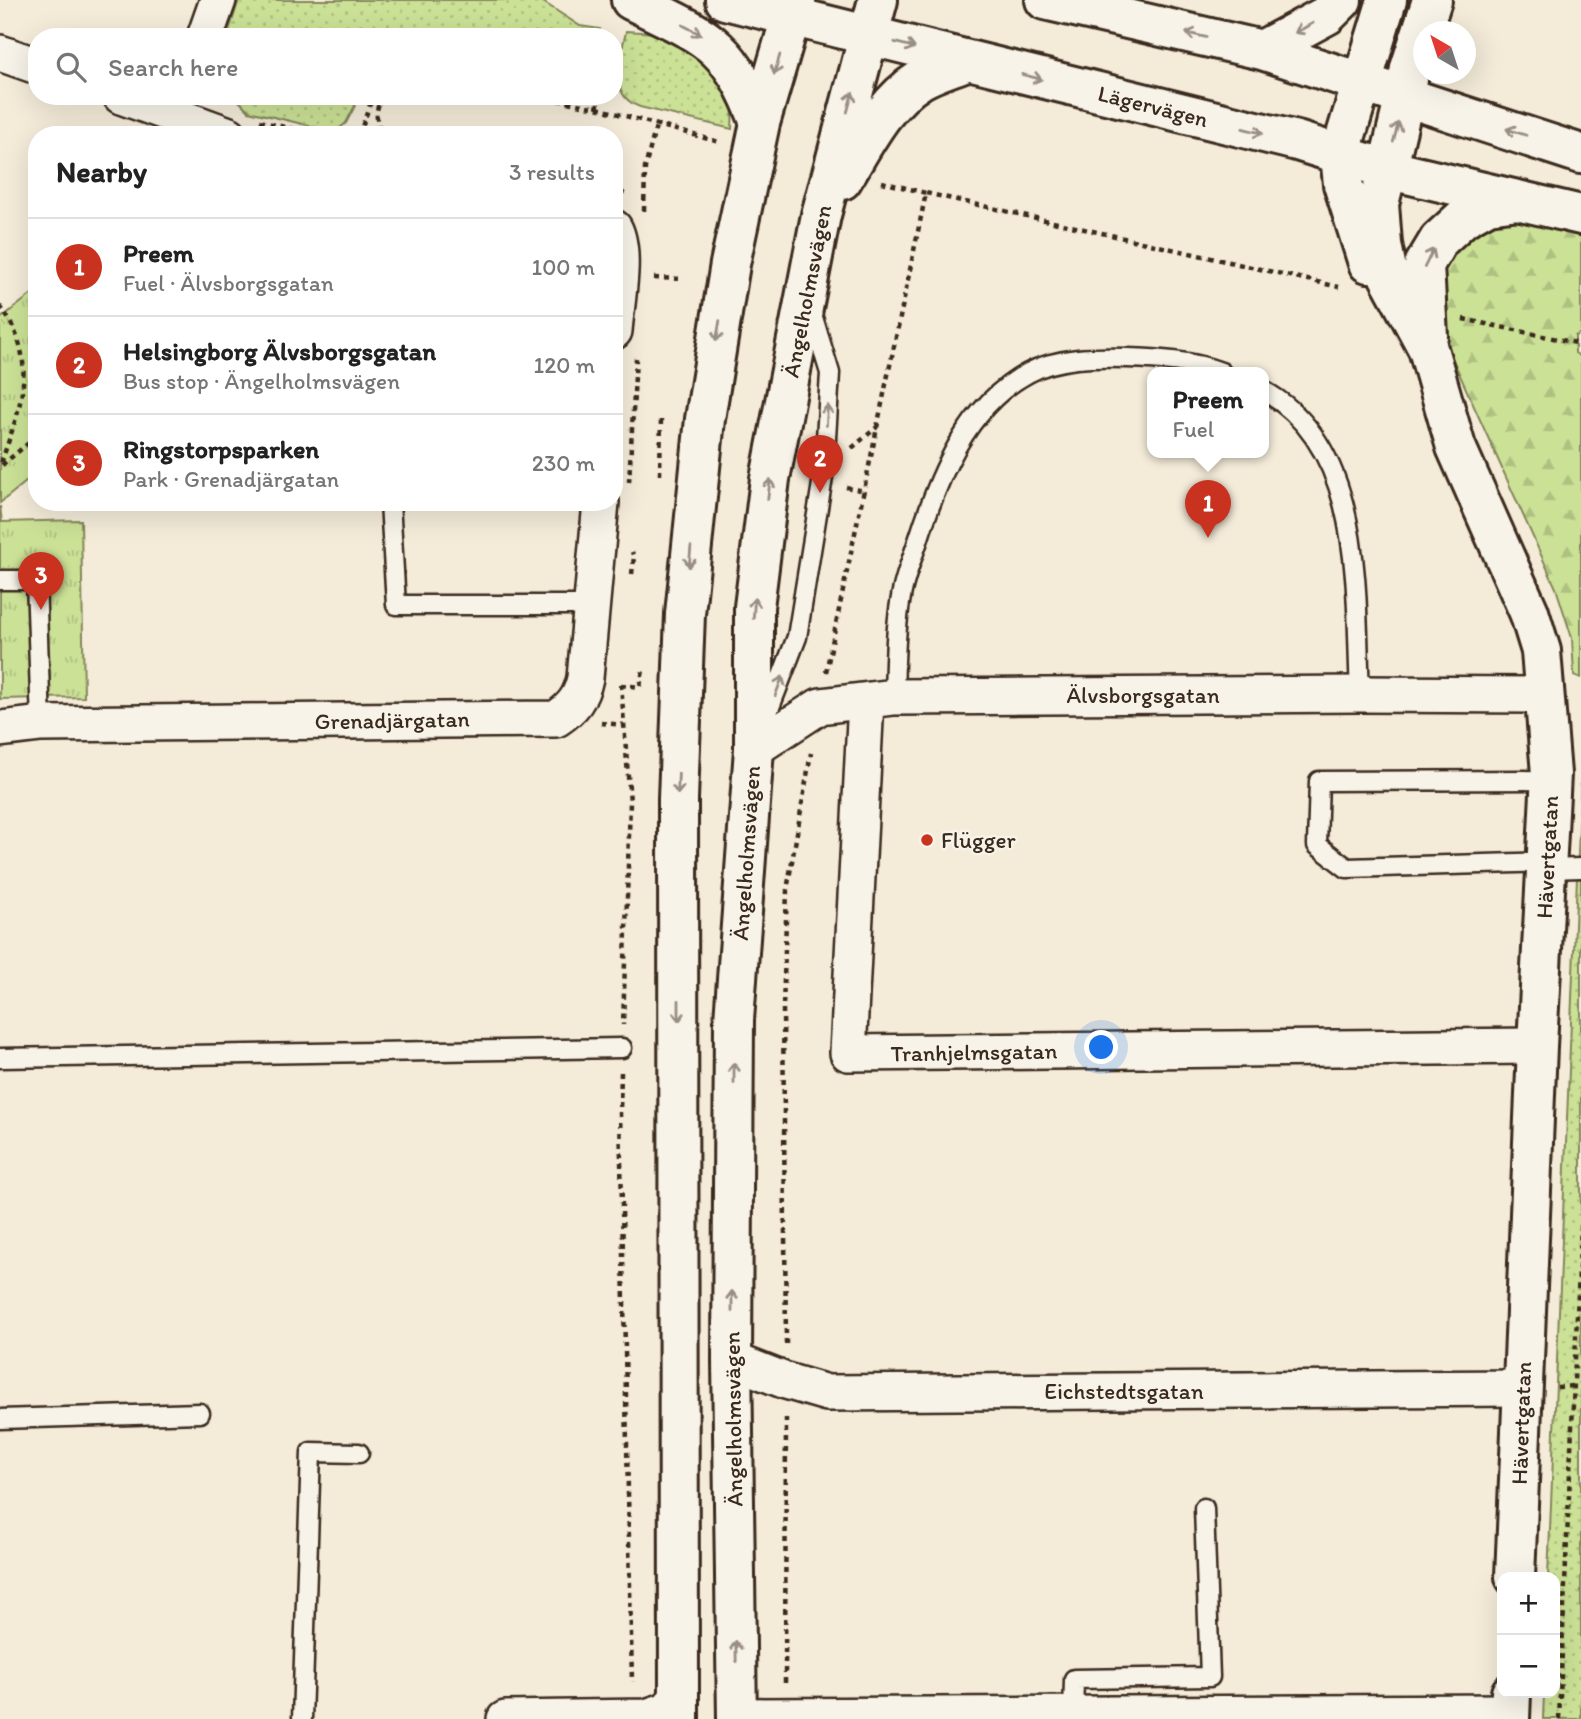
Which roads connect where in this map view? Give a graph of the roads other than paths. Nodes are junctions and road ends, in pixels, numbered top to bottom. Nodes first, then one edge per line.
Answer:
1 (218, 0) edge
2 (631, 0) edge
3 (724, 0) edge
4 (1045, 0) edge
5 (1342, 0) edge
6 (1387, 0) edge
7 (1432, 0) edge
8 (794, 8) edge
9 (873, 18) edge
10 (208, 28) edge
11 (1262, 50) junction
12 (0, 54) edge
13 (966, 61) junction
14 (28, 63) edge
15 (1348, 77) junction
16 (1405, 96) junction
17 (181, 106) edge
18 (240, 126) edge
19 (745, 134) junction
20 (1581, 153) edge
21 (1340, 155) junction
22 (1386, 169) junction
23 (1521, 199) junction
24 (821, 215) junction
25 (1581, 215) edge
26 (806, 296) junction
27 (1428, 349) junction
28 (1201, 367) edge
29 (1269, 395) edge
30 (1456, 447) junction
31 (391, 511) edge
32 (601, 511) edge
33 (0, 580) edge
34 (592, 605) junction
35 (1360, 694) junction
36 (1545, 695) junction
37 (880, 699) junction
38 (41, 724) junction
39 (0, 729) edge
40 (754, 749) junction
41 (1551, 780) junction
42 (1558, 866) edge
43 (1537, 1046) junction
44 (622, 1048) road end
45 (0, 1058) edge
46 (732, 1360) junction
47 (1522, 1388) junction
48 (200, 1413) dead end
49 (0, 1419) edge
50 (359, 1453) dead end
51 (1204, 1508) dead end
52 (1515, 1572) edge
53 (679, 1707) edge
54 (1510, 1708) edge
55 (1073, 1714) junction
56 (737, 1717) edge
57 (941, 1717) edge
58 (302, 1719) edge
59 (505, 1719) edge

1 - 10 street
2 -> 19 main road
3 - 8 main road, Lägervägen
11 -> 4 main road
5 -> 11 main road
6 - 15 main road
7 - 16 main road, Hävertgatan
8 - 9 main road, Lägervägen
8 -> 19 main road
9 -> 13 main road, Lägervägen
24 -> 9 main road, Ängelholmsvägen
11 - 15 main road
12 - 14 street
13 -> 21 main road, Lägervägen
13 - 24 main road
15 - 16 main road
15 - 21 main road
20 -> 16 main road
22 -> 16 main road, Hävertgatan
17 - 18 street
19 -> 53 main road
21 - 22 main road, Lägervägen
21 - 30 main road
22 - 23 main road, Lägervägen
22 - 27 main road, Hävertgatan
23 - 25 main road, Lägervägen
27 -> 23 main road
24 - 26 main road, Ängelholmsvägen
40 -> 26 main road, Ängelholmsvägen
40 -> 26 lane
27 - 30 main road, Hävertgatan
28 - 37 lane
29 - 35 lane
30 - 36 main road, Hävertgatan
31 - 34 lane
32 - 34 street, Grenadjärgatan
33 - 38 lane
34 - 38 street, Grenadjärgatan
35 - 36 street, Älvsborgsgatan
35 - 37 street, Älvsborgsgatan
36 - 41 main road, Hävertgatan
37 - 40 street, Älvsborgsgatan
37 - 43 street, Tranhjelmsgatan
38 - 39 street, Grenadjärgatan
46 -> 40 main road, Ängelholmsvägen
41 - 42 main road, Hävertgatan
41 - 42 lane
42 - 43 main road, Hävertgatan
43 - 47 main road, Hävertgatan
44 - 45 lane
46 - 47 street, Eichstedtsgatan
56 -> 46 main road, Ängelholmsvägen
47 - 52 main road, Hävertgatan
48 - 49 lane
50 - 58 lane
51 - 55 lane
53 - 59 street
54 - 55 street
55 - 57 street
56 - 57 street

